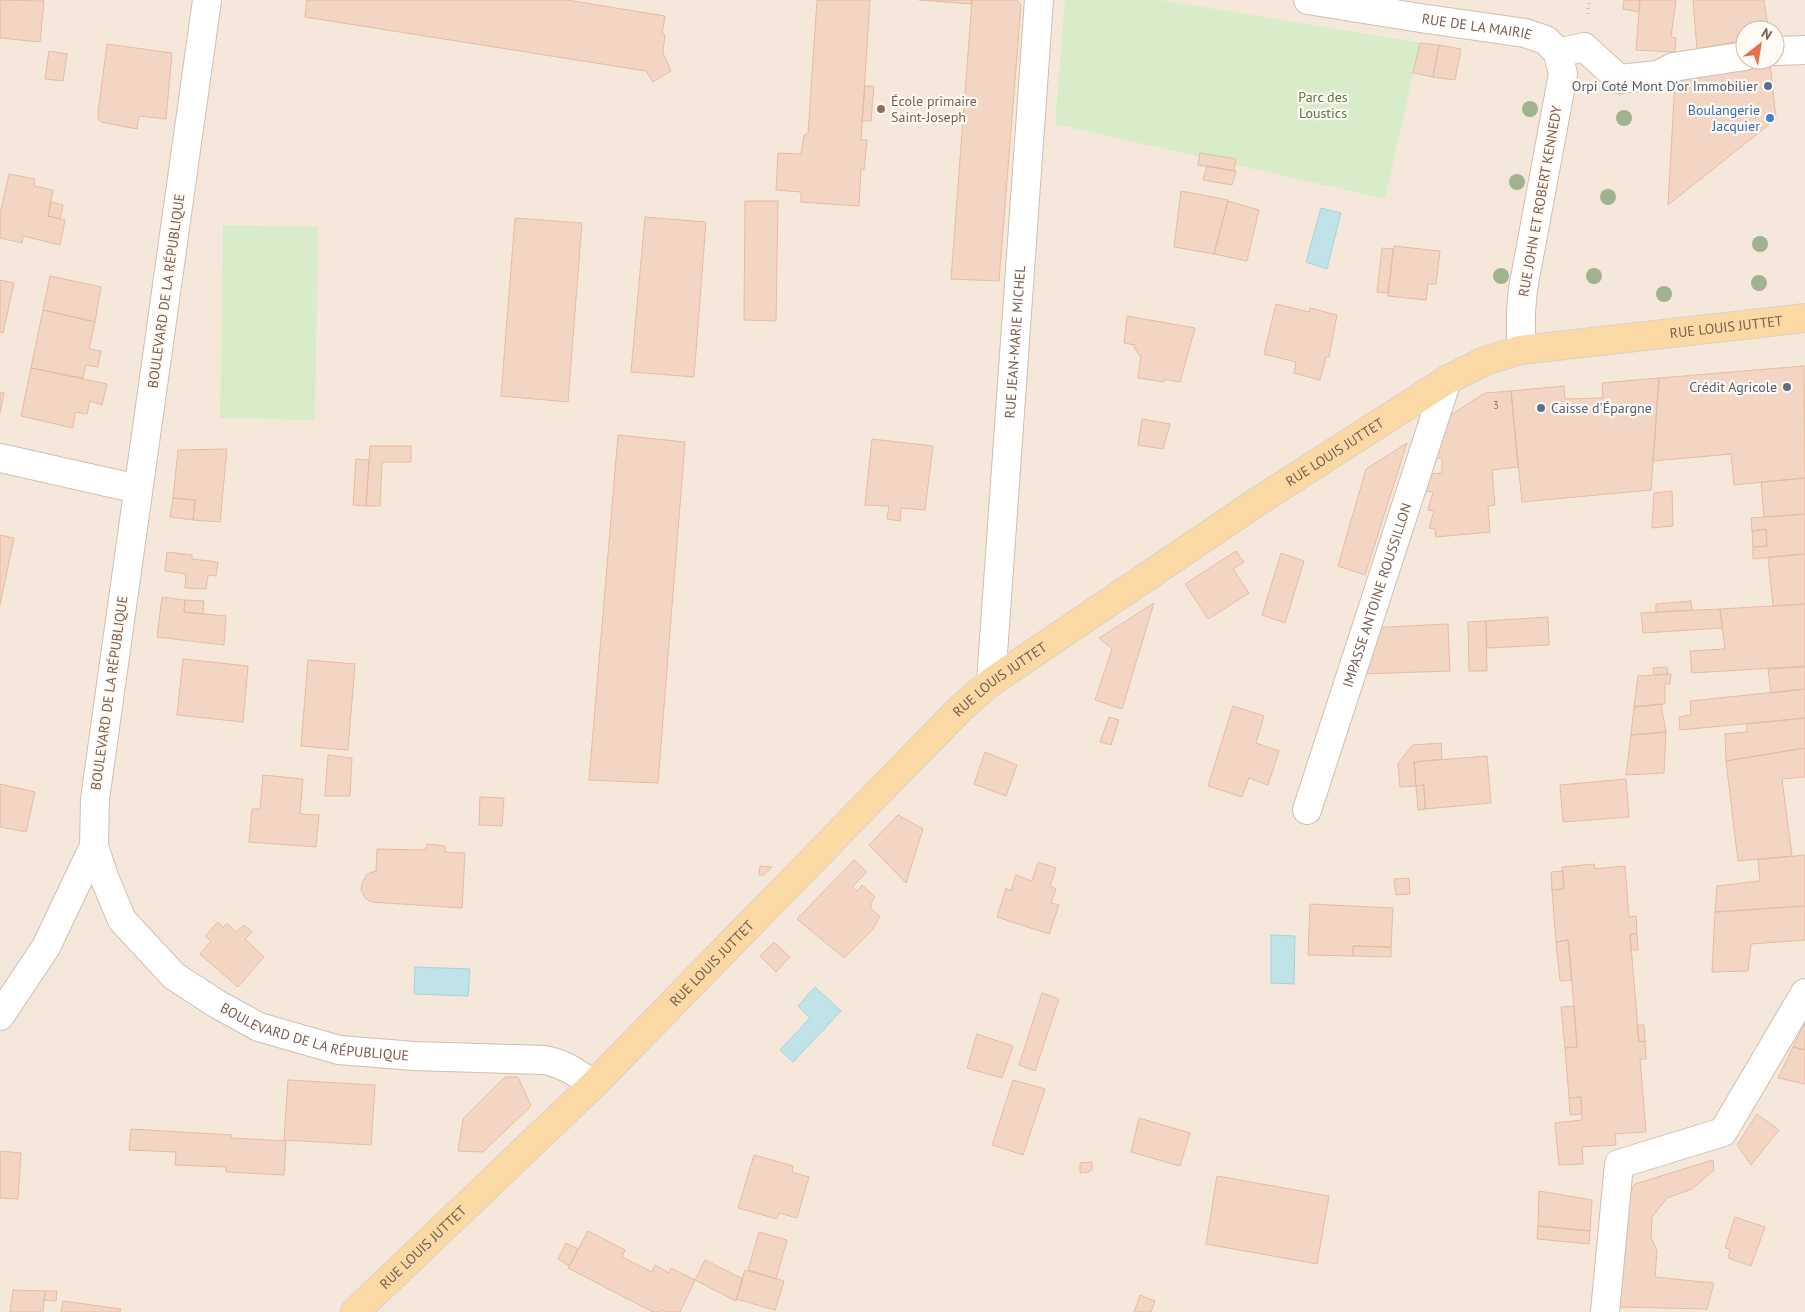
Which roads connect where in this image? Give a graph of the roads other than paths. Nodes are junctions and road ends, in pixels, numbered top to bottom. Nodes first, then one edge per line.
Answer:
1 (206, 0) edge
2 (1039, 0) edge
3 (1308, 0) edge
4 (1805, 50) edge
5 (1785, 51) edge
6 (1558, 53) junction
7 (1735, 58) edge
8 (1805, 318) edge
9 (1521, 350) junction
10 (1447, 380) junction
11 (0, 458) edge
12 (138, 489) junction
13 (991, 682) junction
14 (1307, 810) dead end
15 (94, 846) junction
16 (1805, 993) edge
17 (0, 1016) edge
18 (593, 1085) junction
19 (355, 1312) edge
20 (1605, 1312) edge

1 - 12 street, BOULEVARD DE LA RÉPUBLIQUE
2 - 13 street, RUE JEAN-MARIE MICHEL
3 - 6 street, RUE DE LA MAIRIE
4 - 5 street
6 - 7 street
6 - 9 street, RUE JOHN ET ROBERT KENNEDY
8 - 9 main road, RUE LOUIS JUTTET
9 - 10 main road, RUE LOUIS JUTTET
10 - 13 main road, RUE LOUIS JUTTET
10 - 14 street, IMPASSE ANTOINE ROUSSILLON
11 - 12 street
12 - 15 street, BOULEVARD DE LA RÉPUBLIQUE
13 - 18 main road, RUE LOUIS JUTTET
15 - 17 street
15 - 18 street, BOULEVARD DE LA RÉPUBLIQUE
16 - 20 street
18 - 19 main road, RUE LOUIS JUTTET

